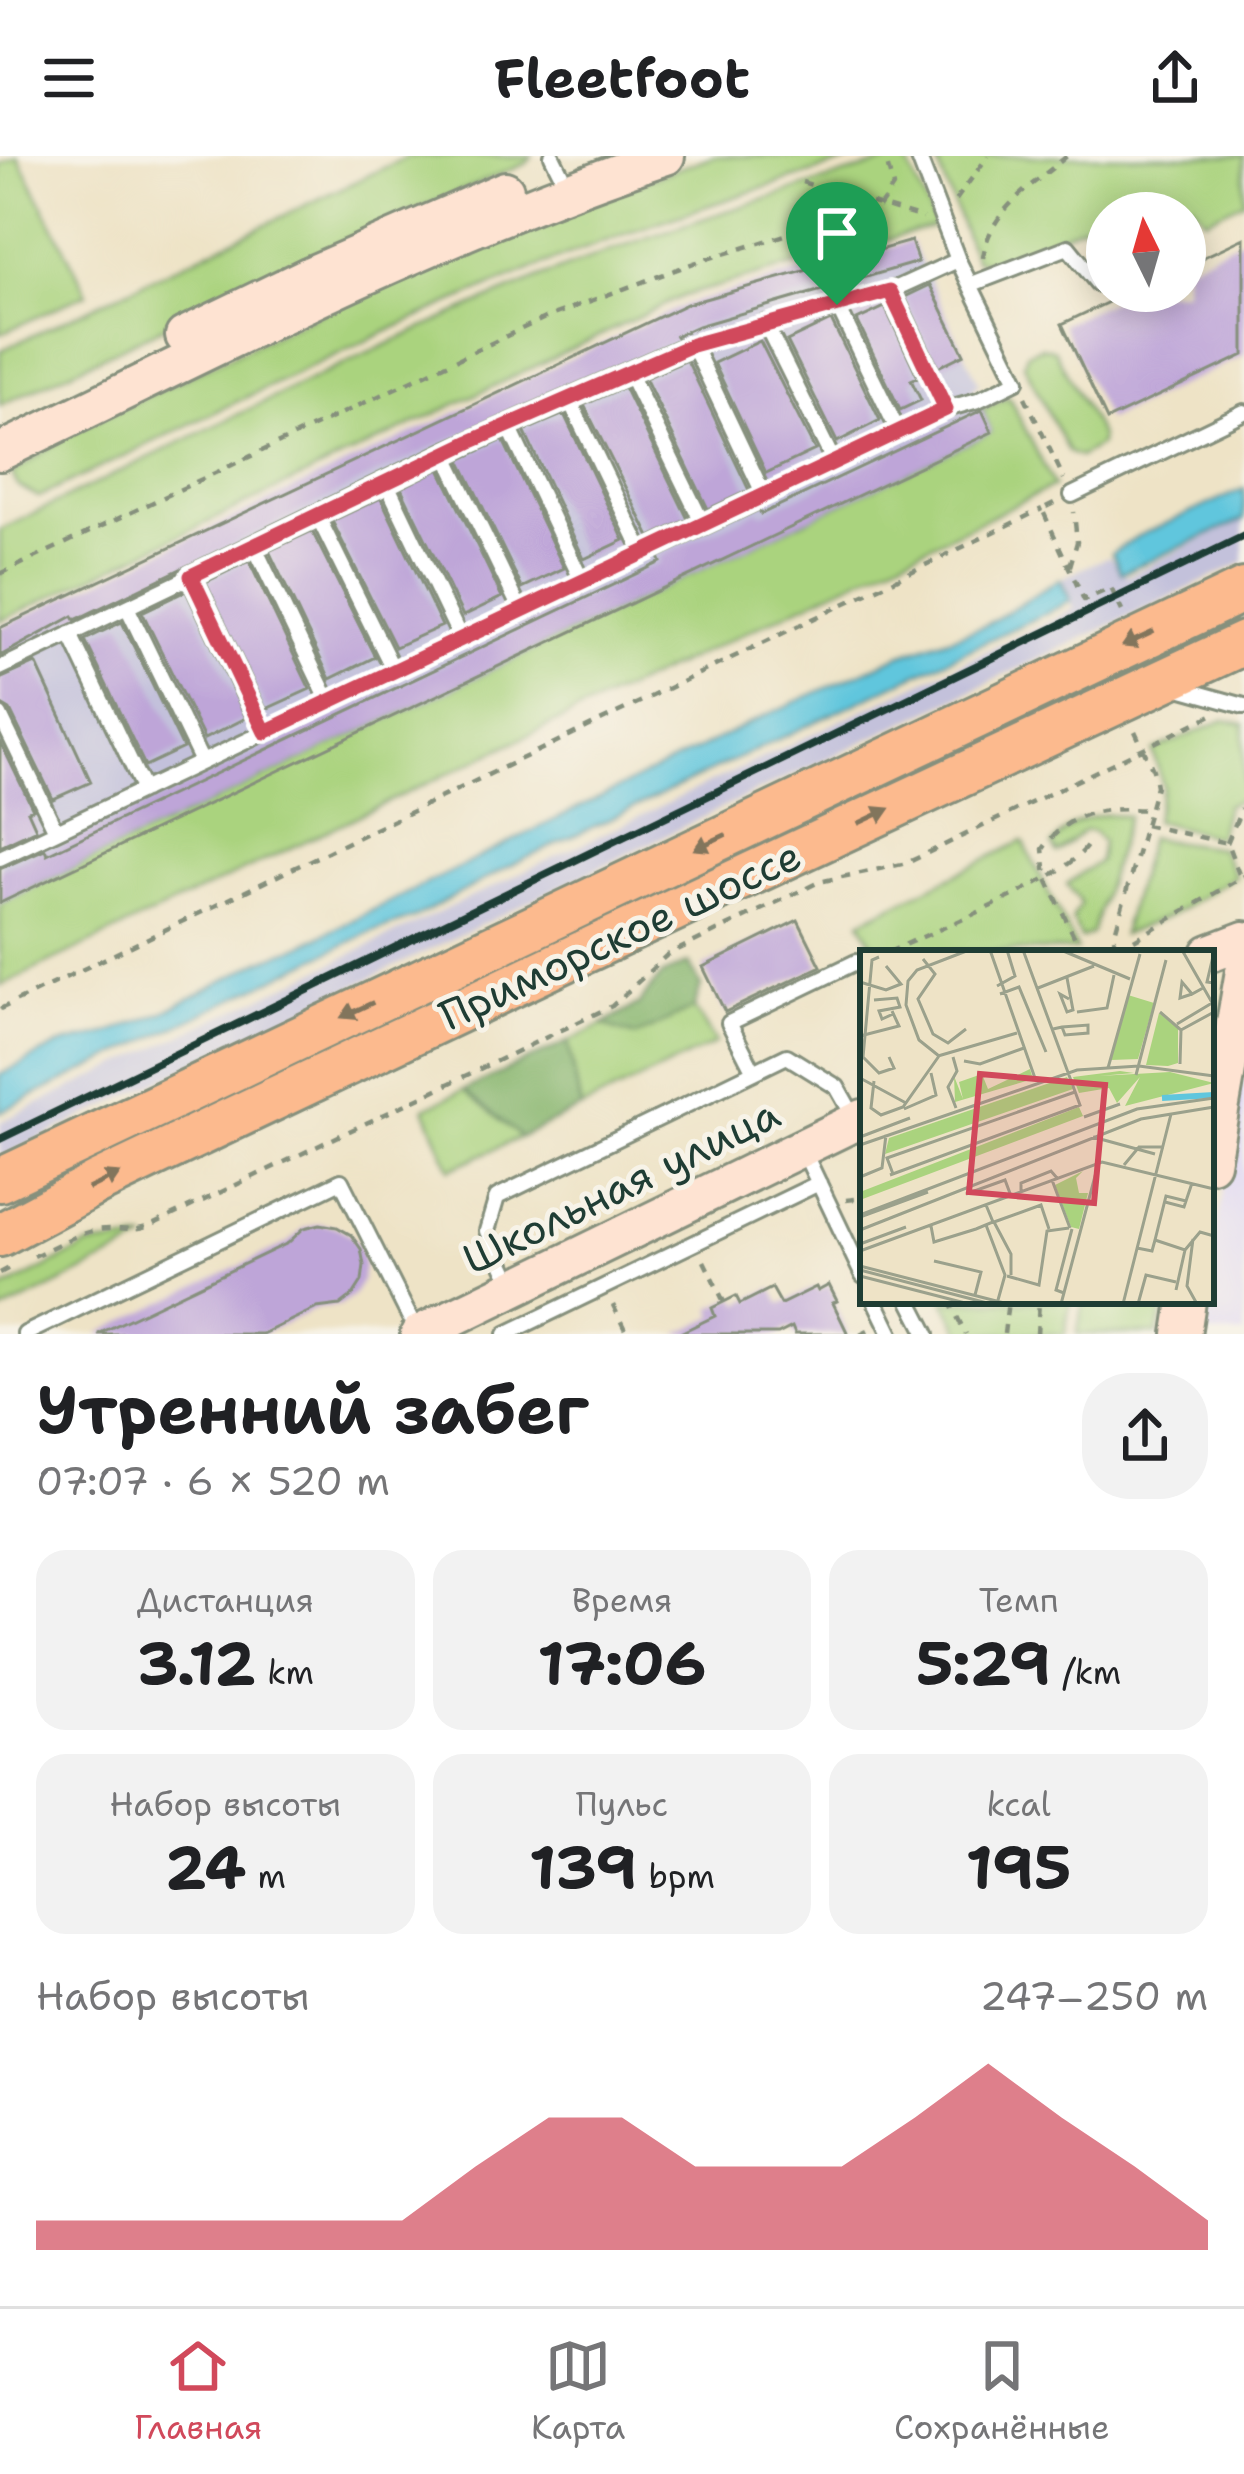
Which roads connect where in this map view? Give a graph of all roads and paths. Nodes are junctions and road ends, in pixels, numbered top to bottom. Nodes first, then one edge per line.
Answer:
1 (666, 156) edge
2 (885, 156) edge
3 (918, 156) edge
4 (988, 156) edge
5 (1067, 156) edge
6 (568, 168) edge
7 (802, 182) dead end
8 (880, 206) junction
9 (943, 224) junction
10 (958, 260) junction
11 (1086, 269) edge
12 (976, 283) junction
13 (890, 291) junction
14 (837, 305) junction
15 (765, 323) junction
16 (692, 345) junction
17 (629, 372) junction
18 (1017, 381) junction
19 (568, 399) junction
20 (946, 409) junction
21 (1244, 412) edge
22 (0, 424) edge
23 (508, 425) junction
24 (898, 431) junction
25 (0, 452) edge
26 (446, 454) junction
27 (834, 462) junction
28 (386, 482) junction
29 (764, 495) junction
30 (1072, 495) junction
31 (1042, 509) junction
32 (317, 515) junction
33 (703, 524) junction
34 (254, 546) junction
35 (643, 553) junction
36 (1070, 570) junction
37 (0, 574) edge
38 (191, 576) junction
39 (582, 581) junction
40 (1244, 590) edge
41 (127, 607) junction
42 (521, 610) junction
43 (1123, 613) dead end
44 (70, 634) junction
45 (461, 639) junction
46 (1244, 643) edge
47 (0, 668) edge
48 (394, 671) junction
49 (1162, 682) junction
50 (329, 701) junction
51 (1238, 705) edge
52 (0, 715) edge
53 (1130, 721) dead end
54 (265, 732) junction
55 (1143, 748) junction
56 (202, 762) junction
57 (144, 790) junction
58 (1242, 808) edge
59 (1149, 810) junction
60 (1241, 821) edge
61 (1145, 825) junction
62 (56, 831) junction
63 (1227, 844) junction
64 (1087, 846) dead end
65 (0, 858) edge
66 (1046, 877) junction
67 (1242, 877) edge
68 (1244, 940) edge
69 (893, 950) edge
70 (1081, 950) edge
71 (1114, 950) edge
72 (1116, 950) edge
73 (1214, 951) edge
74 (856, 962) dead end
75 (1244, 971) edge
76 (0, 1009) edge
77 (754, 1072) junction
78 (860, 1119) edge
79 (1214, 1146) edge
80 (802, 1148) junction
81 (0, 1180) edge
82 (819, 1183) junction
83 (0, 1235) edge
84 (704, 1262) dead end
85 (860, 1270) edge
86 (0, 1273) edge
87 (514, 1288) junction
88 (724, 1302) dead end
89 (876, 1304) edge
90 (912, 1304) edge
91 (951, 1304) edge
92 (1008, 1304) edge
93 (1039, 1304) edge
94 (1187, 1304) edge
95 (613, 1305) dead end
96 (25, 1334) edge
97 (418, 1334) edge
98 (506, 1334) edge
99 (627, 1334) edge
100 (890, 1334) edge
101 (927, 1334) edge
102 (966, 1334) edge
103 (1004, 1334) edge
104 (1036, 1334) edge
105 (1182, 1334) edge

1 - 6 street
2 - 8 path
3 - 9 lane
4 - 9 path
5 - 12 path
6 - 22 street
6 - 25 street
7 - 8 path
8 - 9 path
8 - 37 path
9 - 10 lane
10 - 12 lane
10 - 13 lane
11 - 12 lane
12 - 18 lane
13 - 14 lane
13 - 20 lane
14 - 15 lane
14 - 24 lane
15 - 16 lane
15 - 27 lane
16 - 17 lane
16 - 29 lane
17 - 19 lane
17 - 33 lane
18 - 20 lane
18 - 30 path
19 - 23 lane
19 - 35 lane
20 - 24 lane
21 - 30 lane
23 - 26 lane
23 - 39 lane
24 - 27 lane
26 - 28 lane
26 - 42 lane
27 - 29 lane
28 - 32 lane
28 - 45 lane
29 - 33 lane
30 - 31 path
30 - 36 path
31 - 36 path
31 - 76 path
32 - 34 lane
32 - 48 lane
33 - 35 lane
34 - 38 lane
34 - 50 lane
35 - 39 lane
36 - 43 path
38 - 41 lane
38 - 54 lane
39 - 42 lane
40 -> 81 main road, Приморское шоссе
41 - 44 lane
41 - 56 lane
42 - 45 lane
44 - 47 lane
44 - 57 lane
45 - 48 lane
46 - 49 main road, Приморское шоссе
48 - 50 lane
49 - 51 lane
83 -> 49 main road, Приморское шоссе
50 - 54 lane
51 - 55 path
52 - 62 lane
53 - 55 path
54 - 56 lane
55 - 59 path
55 - 86 path
56 - 57 lane
57 - 62 lane
58 - 60 path
59 - 61 path
59 - 66 path
60 - 63 path
61 - 63 path
61 - 71 path
62 - 65 lane
63 - 67 path
64 - 66 path
66 - 69 path
66 - 70 path
67 - 72 path
68 - 73 street
74 - 77 lane
75 - 79 street
77 - 78 lane
77 - 87 lane
78 - 80 street, Школьная улица
80 - 82 lane
80 - 87 street, Школьная улица
82 - 85 lane
82 - 98 lane
84 - 88 path
87 - 97 street, Школьная улица
89 - 100 lane
90 - 101 lane
91 - 102 path
92 - 103 path
93 - 104 path
94 - 105 street
95 - 99 path
96 - 97 lane

